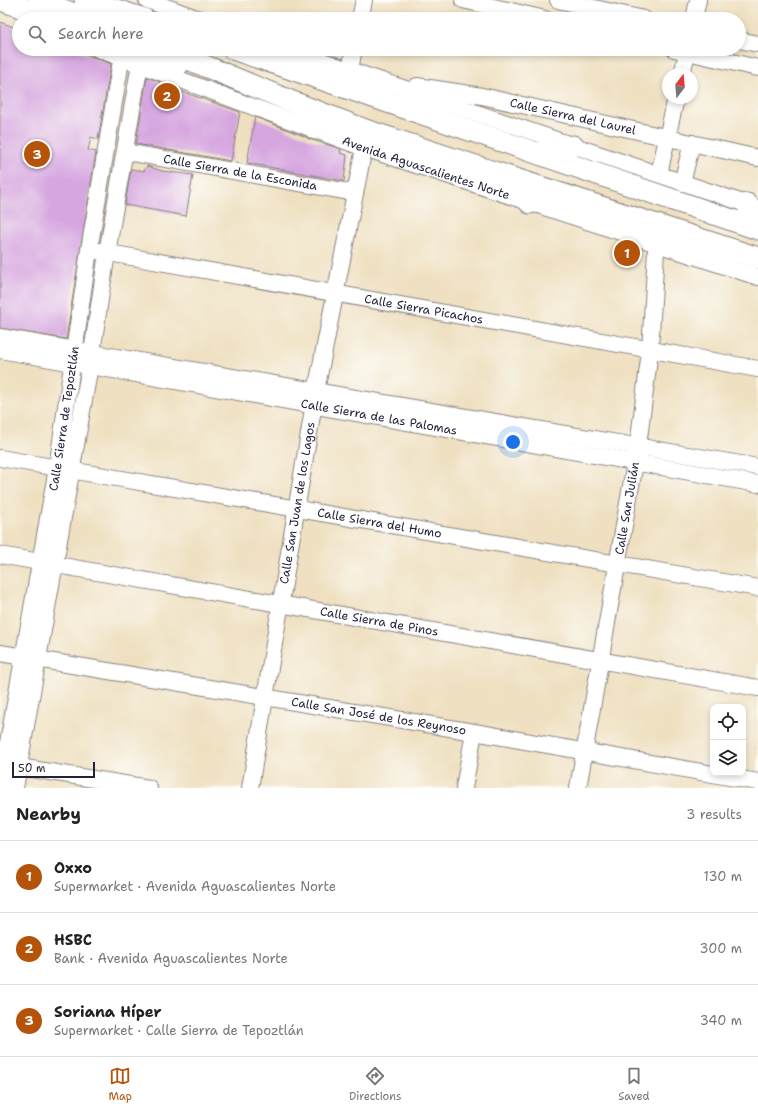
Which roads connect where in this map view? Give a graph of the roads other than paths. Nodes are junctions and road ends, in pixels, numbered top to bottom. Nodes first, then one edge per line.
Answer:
1 (1, 0) edge
2 (37, 0) edge
3 (85, 0) edge
4 (116, 0) edge
5 (364, 0) edge
6 (463, 0) edge
7 (558, 0) edge
8 (698, 0) edge
9 (0, 10) edge
10 (142, 11) edge
11 (34, 12) edge
12 (69, 12) edge
13 (361, 12) edge
14 (515, 12) edge
15 (612, 12) edge
16 (695, 12) edge
17 (12, 15) edge
18 (746, 41) edge
19 (758, 44) edge
20 (133, 56) edge
21 (133, 56) edge
22 (135, 56) edge
23 (136, 56) edge
24 (181, 56) edge
25 (253, 56) edge
26 (308, 56) edge
27 (353, 56) edge
28 (683, 56) edge
29 (708, 56) edge
30 (682, 68) edge
31 (758, 68) edge
32 (350, 70) junction
33 (387, 83) junction
34 (425, 96) junction
35 (296, 104) junction
36 (675, 104) edge
37 (443, 121) junction
38 (315, 129) junction
39 (667, 137) junction
40 (692, 143) junction
41 (573, 146) junction
42 (364, 148) junction
43 (126, 152) junction
44 (537, 153) junction
45 (758, 158) edge
46 (659, 174) junction
47 (510, 178) junction
48 (682, 183) junction
49 (355, 193) junction
50 (530, 203) junction
51 (752, 206) edge
52 (758, 226) edge
53 (758, 229) edge
54 (656, 234) junction
55 (89, 250) junction
56 (107, 253) junction
57 (758, 258) edge
58 (758, 277) edge
59 (335, 294) junction
60 (0, 337) edge
61 (0, 350) edge
62 (650, 350) junction
63 (74, 356) junction
64 (91, 360) junction
65 (758, 369) edge
66 (315, 399) junction
67 (638, 446) junction
68 (0, 458) edge
69 (635, 463) junction
70 (758, 467) edge
71 (64, 469) junction
72 (758, 484) edge
73 (297, 509) junction
74 (0, 555) edge
75 (48, 564) junction
76 (617, 565) junction
77 (758, 588) edge
78 (281, 605) junction
79 (0, 653) edge
80 (29, 658) junction
81 (600, 661) junction
82 (758, 688) edge
83 (265, 697) junction
84 (474, 732) junction
85 (585, 751) junction
86 (8, 765) edge
87 (758, 782) edge
88 (0, 788) edge
89 (14, 788) edge
90 (148, 788) edge
91 (250, 788) edge
92 (464, 788) edge
93 (578, 788) edge

1 - 11 main road
2 - 12 main road
3 - 10 main road
4 - 10 main road
5 - 13 street
6 - 14 street
7 - 15 street
8 - 16 street
9 - 17 street
18 - 19 street
20 - 43 street, Calle Sierra de Tepoztlán
21 - 55 street, Calle Sierra de Tepoztlán
22 - 38 street, Avenida Aguascalientes Norte
23 - 35 main road
24 - 35 main road, Avenida Aguascalientes Norte
25 - 37 main road
26 - 32 street
27 - 32 street
28 - 30 street
29 - 31 street
32 - 33 street
33 - 34 street
33 - 39 street, Calle Sierra del Laurel
34 - 37 main road
34 - 41 street
35 - 38 main road
35 - 47 main road, Avenida Aguascalientes Norte
36 - 39 street
37 - 44 main road
38 - 42 street, Avenida Aguascalientes Norte
39 - 40 street, Calle Sierra del Laurel
39 - 46 street
40 - 45 street, Calle Sierra del Laurel
40 - 48 street
41 - 44 main road
41 - 46 street
42 - 49 street, Calle San Juan de los Lagos
42 - 50 street, Avenida Aguascalientes Norte
43 - 49 street, Calle Sierra de la Esconida
43 - 56 street, Calle Sierra de Tepoztlán
44 - 53 main road
46 - 48 street
47 - 50 main road
47 - 54 main road, Avenida Aguascalientes Norte
48 - 51 street
49 - 59 street, Calle San Juan de los Lagos
50 - 54 street, Avenida Aguascalientes Norte
51 - 52 main road
54 - 57 main road, Avenida Aguascalientes Norte
54 - 58 street, Avenida Aguascalientes Norte
54 - 62 street, Calle San Julián
55 - 56 street, Calle Sierra Picachos
55 - 63 street, Calle Sierra de Tepoztlán
56 - 59 street, Calle Sierra Picachos
56 - 64 street, Calle Sierra de Tepoztlán
59 - 62 street, Calle Sierra Picachos
59 - 66 street, Calle San Juan de los Lagos
60 - 63 street, Calle Sierra de las Palomas
61 - 63 street, Calle Sierra de las Palomas
62 - 65 street, Calle Sierra Picachos
62 - 67 street, Calle San Julián
63 - 64 street, Calle Sierra de las Palomas
63 - 71 street, Calle Sierra de Tepoztlán
64 - 66 street, Calle Sierra de las Palomas
64 - 71 street, Calle Sierra de Tepoztlán
66 - 67 street, Calle Sierra de las Palomas
66 - 69 street, Calle Sierra de las Palomas
66 - 73 street, Calle San Juan de los Lagos
67 - 69 street, Calle San Julián
67 - 70 street, Calle Sierra de las Palomas
68 - 71 street, Calle Sierra del Humo
69 - 72 street, Calle Sierra de las Palomas
69 - 76 street, Calle San Julián
71 - 73 street, Calle Sierra del Humo
71 - 75 street, Calle Sierra de Tepoztlán
73 - 76 street, Calle Sierra del Humo
73 - 78 street, Calle San Juan de los Lagos
74 - 75 street, Calle Sierra de Pinos
75 - 78 street, Calle Sierra de Pinos
75 - 80 street, Calle Sierra de Tepoztlán
76 - 77 street, Calle Sierra del Humo
76 - 81 street, Calle San Julián
78 - 81 street, Calle Sierra de Pinos
78 - 83 street, Calle San Juan de los Lagos
79 - 80 street, Calle San José de los Reynoso
80 - 83 street, Calle San José de los Reynoso
80 - 86 street, Calle Sierra de Tepoztlán
81 - 82 street, Calle Sierra de Pinos
81 - 85 street, Calle San Julián
83 - 84 street, Calle San José de los Reynoso
83 - 91 street, Calle San Juan de los Lagos
84 - 85 street, Calle San José de los Reynoso
84 - 92 street
85 - 87 street, Calle San José de los Reynoso
85 - 93 street, Calle San Julián
86 - 88 street, Calle Sierra de Tepoztlán
86 - 89 street, Calle Sierra de Tepoztlán
86 - 90 street

